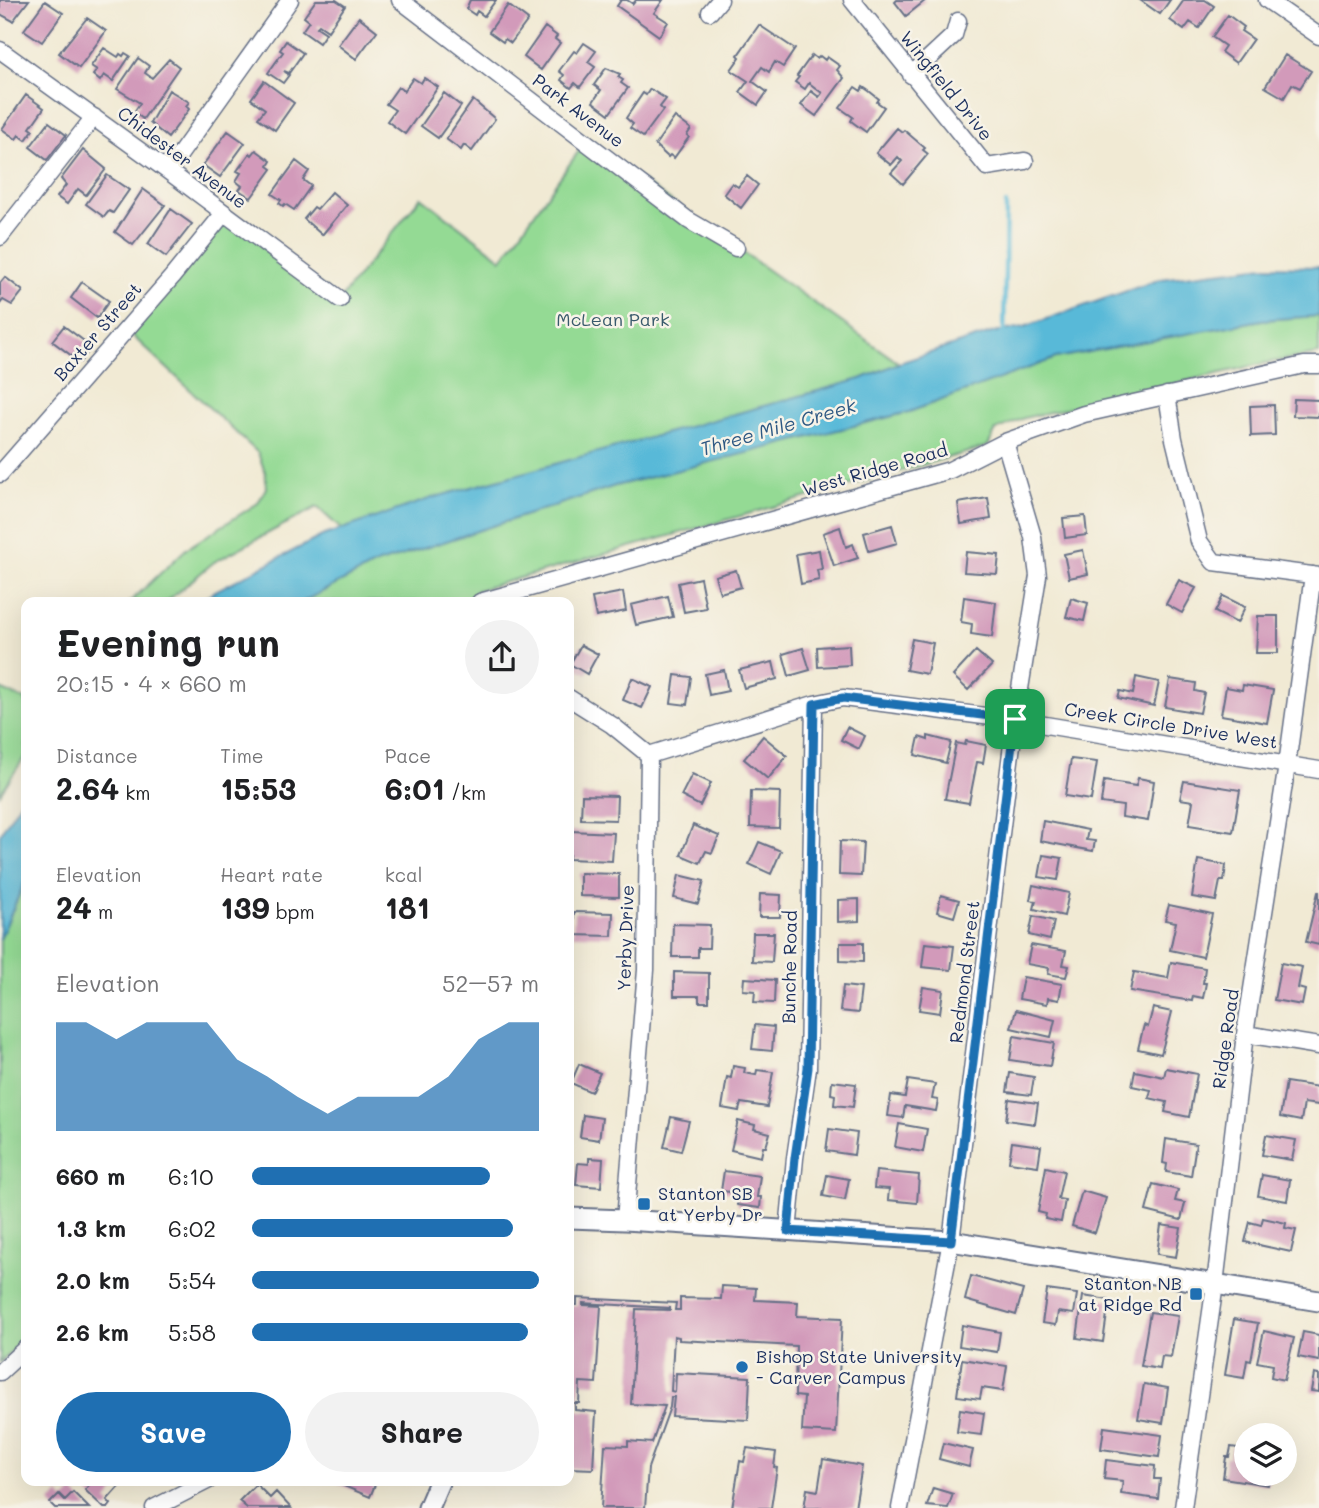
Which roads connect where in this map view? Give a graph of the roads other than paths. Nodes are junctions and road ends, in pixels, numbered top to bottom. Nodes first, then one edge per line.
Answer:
1 (290, 0) edge
2 (400, 0) edge
3 (852, 0) edge
4 (1273, 2) edge
5 (958, 21) dead end
6 (1319, 36) edge
7 (0, 50) edge
8 (911, 75) junction
9 (94, 117) junction
10 (1025, 161) dead end
11 (168, 171) junction
12 (224, 214) junction
13 (0, 237) edge
14 (736, 248) dead end
15 (340, 299) dead end
16 (1319, 365) edge
17 (1167, 396) junction
18 (1005, 442) junction
19 (0, 474) edge
20 (1316, 576) edge
21 (494, 597) edge
22 (574, 701) edge
23 (814, 704) junction
24 (1015, 719) junction
25 (649, 755) junction
26 (1287, 765) junction
27 (1319, 770) edge
28 (1244, 1034) junction
29 (1319, 1046) edge
30 (574, 1218) edge
31 (625, 1220) junction
32 (788, 1231) junction
33 (951, 1241) junction
34 (1215, 1284) junction
35 (1319, 1301) edge
36 (21, 1353) edge
37 (0, 1372) edge
38 (197, 1486) edge
39 (437, 1486) edge
40 (155, 1508) edge
41 (428, 1508) edge
42 (900, 1508) edge
43 (1183, 1508) edge

1 - 11 street
2 - 14 street, Park Avenue
3 - 8 street, Wingfield Drive
4 - 6 street
5 - 8 street
7 - 9 street, Chidester Avenue
8 - 10 street, Wingfield Drive
9 - 11 street, Chidester Avenue
9 - 13 street
11 - 12 street, Chidester Avenue
12 - 15 street, Chidester Avenue
12 - 19 street, Baxter Street
16 - 17 street, West Ridge Road
17 - 18 street, West Ridge Road
17 - 20 street
18 - 21 street, West Ridge Road
18 - 24 street, Redmond Street
20 - 26 street, Ridge Road
22 - 25 street
23 - 24 street, Creek Circle Drive West
23 - 25 street, Creek Circle Drive West
23 - 32 street, Bunche Road
24 - 26 street, Creek Circle Drive West
24 - 33 street, Redmond Street
25 - 31 street, Yerby Drive
26 - 27 street, Creek Circle Drive West
26 - 28 street, Ridge Road
28 - 29 street
28 - 34 street, Ridge Road
30 - 31 street
31 - 32 street
32 - 33 street
33 - 34 street
33 - 42 street, Redmond Street
34 - 35 street
34 - 43 street, Ridge Road
36 - 37 street
38 - 40 street
39 - 41 street

